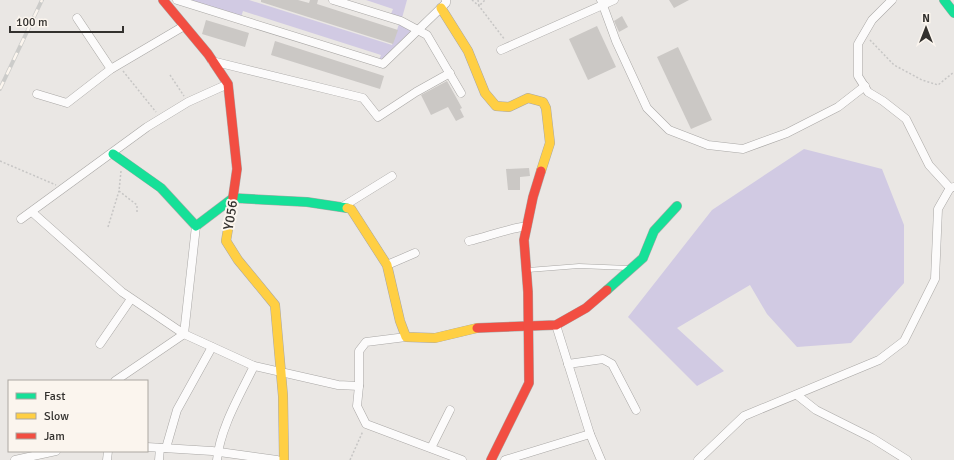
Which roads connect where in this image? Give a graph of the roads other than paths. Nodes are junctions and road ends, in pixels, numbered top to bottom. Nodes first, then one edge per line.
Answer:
1 (164, 0) edge
2 (177, 0) edge
3 (333, 0) edge
4 (614, 0) edge
5 (892, 0) edge
6 (944, 0) edge
7 (602, 2) edge
8 (444, 4) edge
9 (954, 13) edge
10 (77, 18) dead end
11 (184, 26) junction
12 (418, 29) junction
13 (501, 50) dead end
14 (212, 61) junction
15 (115, 67) junction
16 (450, 73) junction
17 (228, 84) junction
18 (865, 86) junction
19 (461, 93) dead end
20 (37, 94) dead end
21 (113, 154) junction
22 (392, 176) dead end
23 (952, 188) edge
24 (233, 198) junction
25 (677, 206) dead end
26 (342, 207) junction
27 (32, 212) junction
28 (21, 219) dead end
29 (196, 226) junction
30 (527, 226) junction
31 (469, 241) dead end
32 (415, 253) dead end
33 (387, 266) junction
34 (631, 268) junction
35 (526, 270) junction
36 (131, 298) junction
37 (529, 325) junction
38 (556, 325) junction
39 (184, 334) junction
40 (406, 337) junction
41 (100, 344) dead end
42 (212, 347) junction
43 (568, 364) junction
44 (254, 366) junction
45 (281, 374) junction
46 (120, 379) edge
47 (359, 386) junction
48 (797, 395) junction
49 (450, 410) dead end
50 (636, 410) dead end
51 (590, 434) junction
52 (148, 447) edge
53 (163, 448) junction
54 (431, 448) junction
55 (51, 452) edge
56 (217, 456) edge
57 (15, 460) edge
58 (159, 460) edge
59 (277, 460) edge
60 (284, 460) edge
61 (462, 460) edge
62 (491, 460) edge
63 (505, 460) edge
64 (601, 460) edge
65 (698, 460) edge
66 (907, 460) edge

1 - 11 street, Y056 / Y056
2 - 12 street
3 - 12 street
4 - 7 street
5 - 18 street
6 - 9 street
7 - 13 street
7 - 18 street
8 - 12 street
8 - 30 street
10 - 15 street
11 - 14 street, Y056 / Y056
11 - 15 street
12 - 16 street
14 - 16 street
14 - 17 street, Y056 / Y056
15 - 20 street
16 - 19 street
17 - 21 street
17 - 24 street, Y056 / Y056
18 - 23 street
21 - 27 street
21 - 29 street
22 - 26 street
23 - 48 street
24 - 26 street
24 - 29 street
24 - 45 street, Y056 / Y056
25 - 34 street
26 - 33 street
27 - 28 street
27 - 36 street
29 - 39 street
30 - 31 street
30 - 35 street
32 - 33 street
33 - 40 street
34 - 35 lane
34 - 38 street
35 - 37 street
36 - 39 street
36 - 41 street
37 - 38 street
37 - 40 street
37 - 62 street
38 - 43 street
39 - 42 street
39 - 46 street
40 - 47 street
42 - 44 street
42 - 53 street
43 - 50 street
43 - 51 street
44 - 45 street
44 - 56 street
45 - 47 street
45 - 60 street, Y056 / Y056
47 - 54 street
48 - 65 street
48 - 66 street
49 - 54 street
51 - 63 street
51 - 64 street
52 - 53 street
53 - 56 street
53 - 58 street
54 - 61 street
55 - 57 street
56 - 59 street

